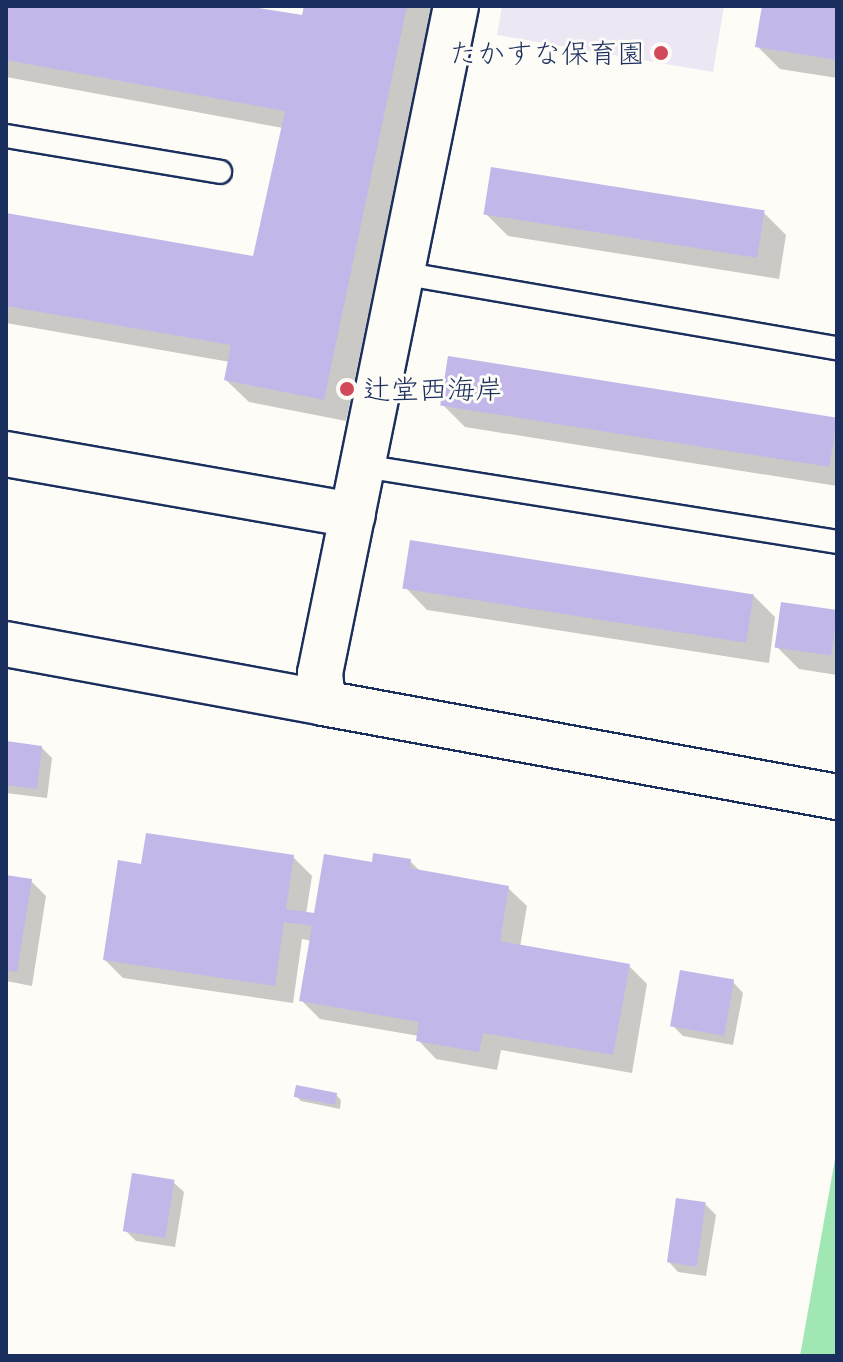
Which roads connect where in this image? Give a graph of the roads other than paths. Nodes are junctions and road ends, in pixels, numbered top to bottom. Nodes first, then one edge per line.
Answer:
1 (456, 6) edge
2 (6, 136) edge
3 (220, 172) dead end
4 (401, 273) junction
5 (837, 348) edge
6 (6, 454) edge
7 (363, 466) junction
8 (353, 515) junction
9 (837, 542) edge
10 (6, 644) edge
11 (323, 703) junction
12 (837, 797) edge

1 - 4 street
2 - 3 lane
4 - 5 lane
4 - 7 street
6 - 8 street
7 - 8 street
7 - 9 lane
8 - 11 street
10 - 11 street
11 - 12 street

